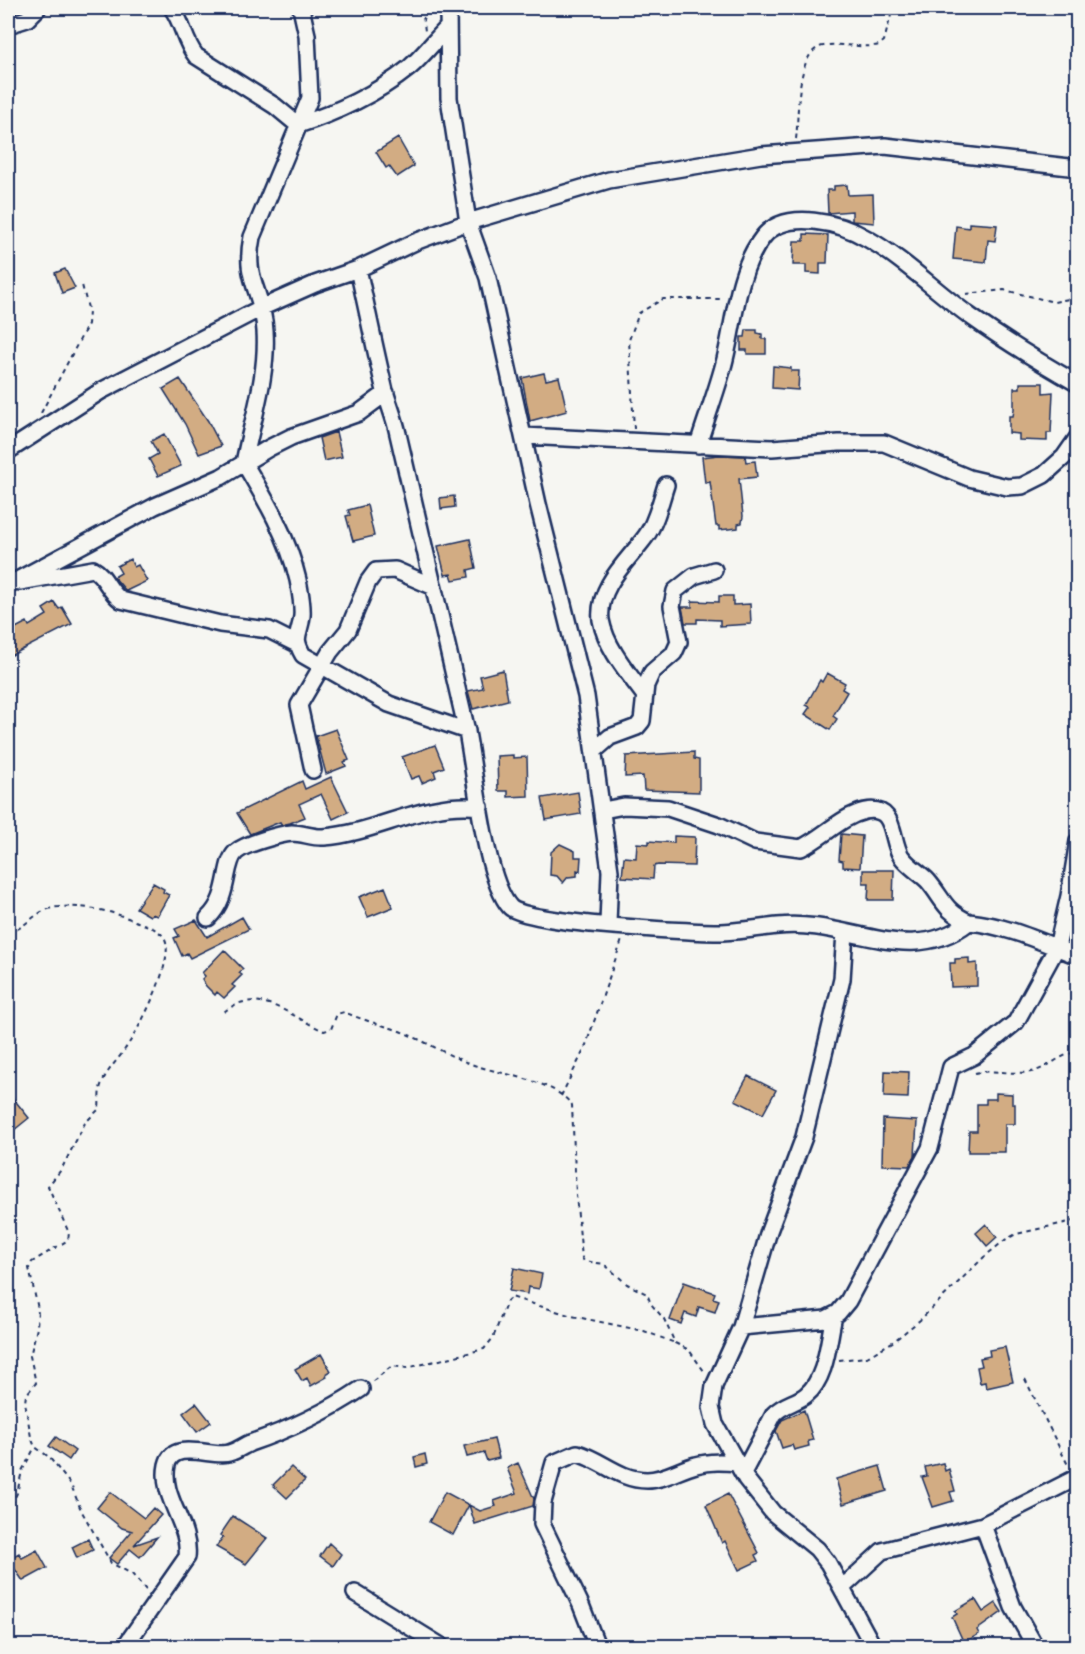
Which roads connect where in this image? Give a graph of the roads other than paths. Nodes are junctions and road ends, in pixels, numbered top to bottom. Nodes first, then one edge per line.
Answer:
1 (38, 8) edge
2 (172, 8) edge
3 (300, 8) edge
4 (448, 8) edge
5 (8, 25) edge
6 (448, 27) junction
7 (298, 125) junction
8 (1077, 168) edge
9 (468, 222) junction
10 (358, 269) junction
11 (263, 307) junction
12 (1077, 384) edge
13 (386, 393) junction
14 (524, 436) junction
15 (1077, 437) edge
16 (698, 445) junction
17 (8, 451) edge
18 (244, 463) junction
19 (666, 484) dead end
20 (714, 570) dead end
21 (9, 584) edge
22 (432, 586) junction
23 (297, 644) junction
24 (321, 666) junction
25 (645, 696) junction
26 (467, 731) junction
27 (594, 751) junction
28 (313, 770) dead end
29 (480, 807) junction
30 (603, 810) junction
31 (1077, 842) edge
32 (208, 918) dead end
33 (969, 922) junction
34 (608, 924) junction
35 (845, 932) junction
36 (1057, 947) junction
37 (1077, 956) edge
38 (834, 1316) junction
39 (741, 1327) junction
40 (361, 1389) road end
41 (741, 1468) junction
42 (1076, 1477) edge
43 (983, 1525) junction
44 (843, 1587) junction
45 (356, 1593) dead end
46 (125, 1647) edge
47 (441, 1647) edge
48 (597, 1647) edge
49 (873, 1647) edge
50 (1035, 1647) edge

1 - 5 street
2 - 7 street
3 - 7 street
4 - 6 street
6 - 7 street
6 - 9 street
7 - 11 street
8 - 9 street
9 - 10 street
9 - 14 street
10 - 11 street
10 - 13 street
11 - 17 street
11 - 18 street
12 - 16 street
13 - 18 street
13 - 22 street
14 - 16 street
14 - 27 street
15 - 16 street
18 - 21 street
18 - 23 street
19 - 25 street
20 - 25 street
21 - 23 street
22 - 24 street
22 - 26 street
23 - 24 street
24 - 26 street
24 - 28 street
25 - 27 street
26 - 29 street
27 - 30 street
29 - 32 street
29 - 34 street
30 - 33 street
30 - 34 street
31 - 36 street
33 - 35 street
33 - 36 street
34 - 35 street
35 - 39 street
36 - 37 street
36 - 38 street
38 - 39 street
38 - 41 street
39 - 41 street
40 - 46 street
41 - 44 street
41 - 48 street
42 - 43 street
43 - 44 street
43 - 50 street
44 - 49 street
45 - 47 street

